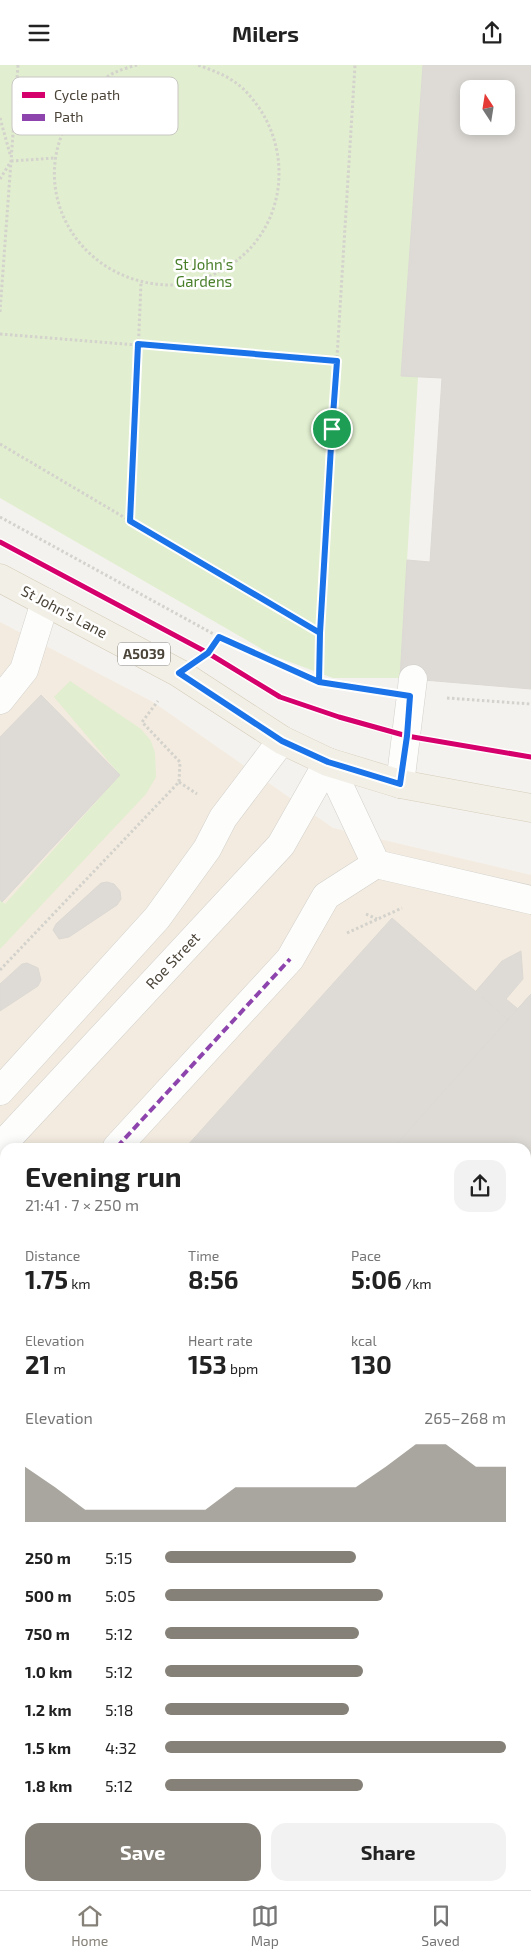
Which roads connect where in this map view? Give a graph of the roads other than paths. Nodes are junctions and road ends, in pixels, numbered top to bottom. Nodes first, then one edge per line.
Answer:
1 (0, 578) edge
2 (45, 602) junction
3 (411, 688) road end
4 (0, 700) edge
5 (282, 741) junction
6 (328, 762) junction
7 (400, 784) junction
8 (531, 808) edge
9 (376, 864) junction
10 (531, 900) edge
11 (0, 1091) edge
12 (4, 1143) edge
13 (121, 1143) edge

1 - 2 main road, St John's Lane / A5039
2 - 4 street
2 - 5 main road, St John's Lane / A5039
3 - 7 street
5 - 6 main road, A5039
5 - 11 street
6 - 7 main road, A5039
6 - 9 street
6 - 12 street, Roe Street
7 - 8 main road, A5039
9 - 10 street
9 - 13 street

